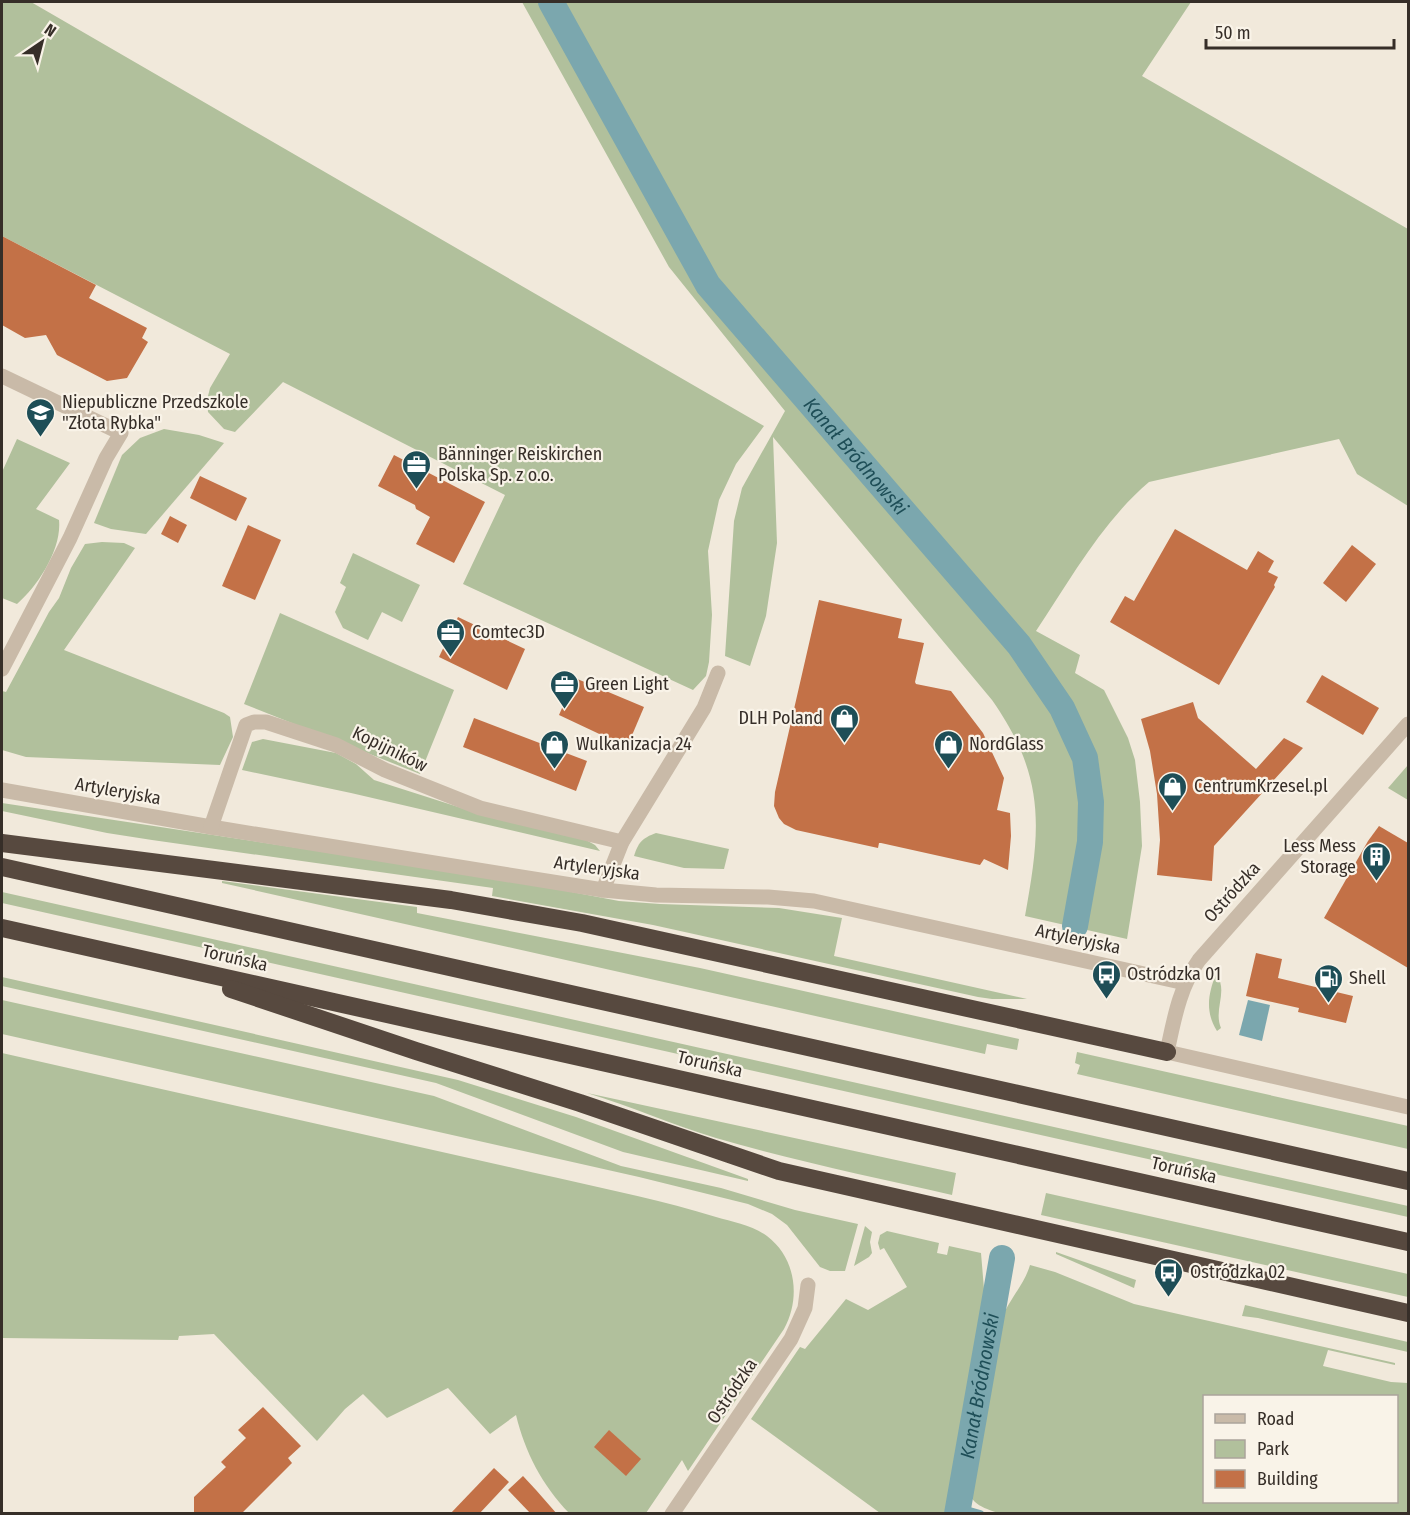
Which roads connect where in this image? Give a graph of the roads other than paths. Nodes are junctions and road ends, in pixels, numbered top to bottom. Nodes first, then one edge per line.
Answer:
1 (2, 376) edge
2 (2, 669) edge
3 (718, 673) dead end
4 (1408, 724) edge
5 (2, 790) edge
6 (211, 827) junction
7 (622, 842) junction
8 (2, 843) edge
9 (2, 867) edge
10 (603, 890) junction
11 (2, 928) edge
12 (100, 950) junction
13 (1185, 983) junction
14 (1167, 1053) junction
15 (1408, 1107) edge
16 (1408, 1181) edge
17 (1408, 1242) edge
18 (808, 1285) dead end
19 (1408, 1313) edge
20 (672, 1514) edge

1 - 2 street
3 - 7 street
4 - 13 street, Ostródzka
5 - 6 street, Artyleryjska
6 - 7 street, Kopijników
6 - 10 street, Artyleryjska
7 - 10 street
8 - 14 highway
9 - 16 highway, Toruńska
10 - 13 street, Artyleryjska
11 - 12 highway, Toruńska
12 - 17 highway, Toruńska
12 - 19 highway
13 - 14 street, Ostródzka
14 - 15 street
18 - 20 street, Ostródzka

